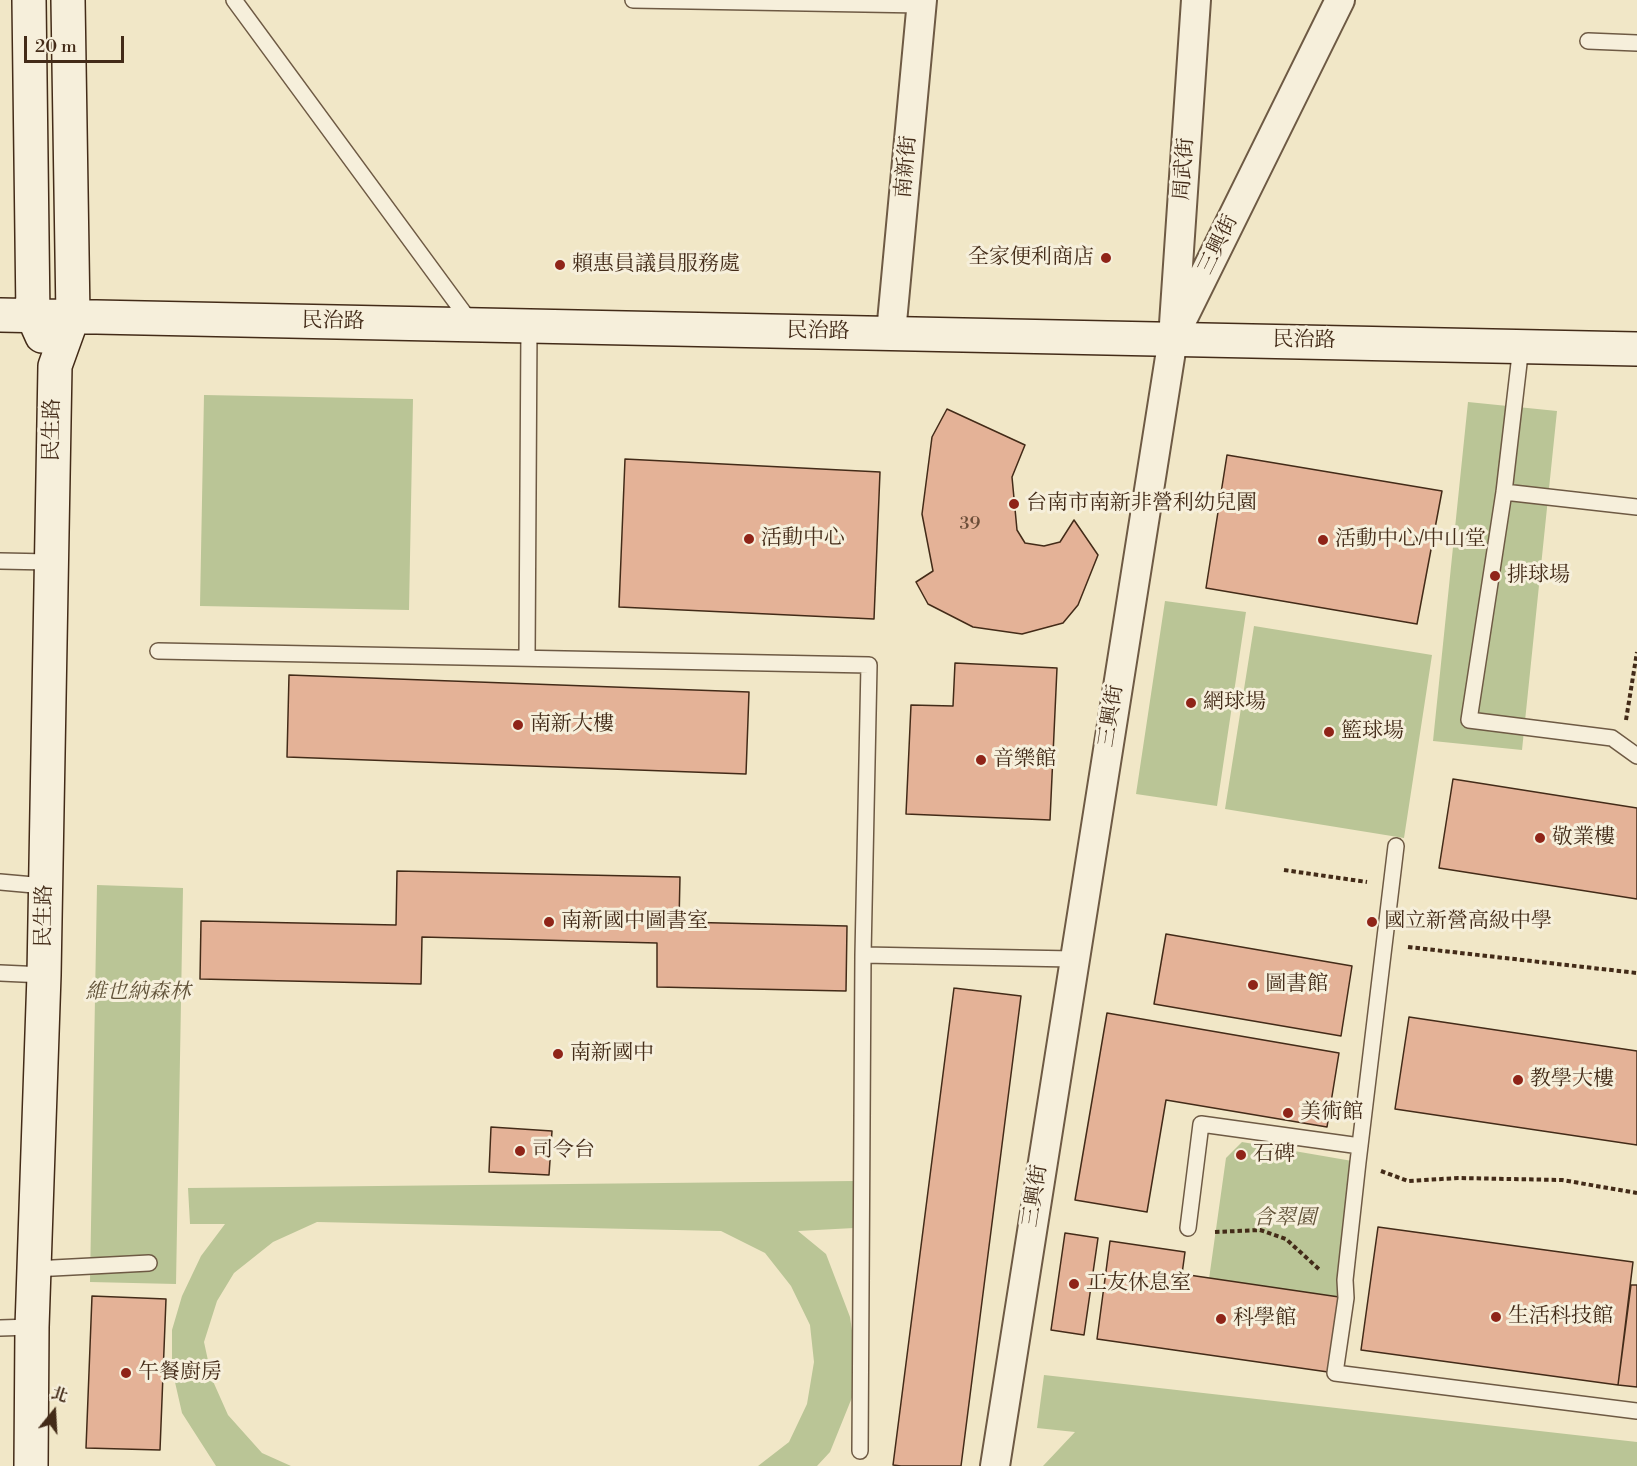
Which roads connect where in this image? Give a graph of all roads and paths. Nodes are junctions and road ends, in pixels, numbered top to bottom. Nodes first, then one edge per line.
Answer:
1 (29, 0) edge
2 (68, 0) edge
3 (234, 0) edge
4 (633, 0) edge
5 (1196, 0) edge
6 (1340, 0) edge
7 (922, 3) edge
8 (1587, 40) dead end
9 (1637, 43) edge
10 (0, 315) edge
11 (33, 316) junction
12 (73, 316) junction
13 (472, 324) junction
14 (529, 327) junction
15 (891, 333) junction
16 (1173, 338) junction
17 (1521, 346) junction
18 (1637, 349) edge
19 (55, 366) junction
20 (1504, 492) junction
21 (1637, 507) edge
22 (0, 561) edge
23 (50, 562) junction
24 (158, 651) dead end
25 (1637, 652) edge
26 (527, 657) junction
27 (1622, 745) junction
28 (1637, 756) edge
29 (1396, 846) dead end
30 (1284, 870) dead end
31 (0, 882) edge
32 (1391, 885) junction
33 (45, 886) junction
34 (1384, 944) junction
35 (863, 955) junction
36 (1073, 959) junction
37 (0, 973) edge
38 (1637, 974) edge
39 (44, 975) junction
40 (1360, 1146) junction
41 (1358, 1162) junction
42 (1637, 1193) edge
43 (1188, 1228) dead end
44 (1215, 1232) dead end
45 (149, 1263) dead end
46 (34, 1269) junction
47 (1345, 1280) junction
48 (16, 1327) edge
49 (1637, 1411) edge
50 (860, 1451) dead end
51 (31, 1466) edge
52 (995, 1466) edge

1 - 11 street, 民生路
2 - 12 street, 民生路
3 - 13 lane
4 - 7 lane
5 - 16 street, 周武街
6 - 16 street, 三興街
7 - 15 street, 南新街
8 - 9 lane
10 - 11 street, 民治路
11 - 12 street, 民治路
11 - 19 street, 民生路
12 - 13 street, 民治路
12 - 19 street, 民生路
13 - 14 street, 民治路
14 - 15 street, 民治路
14 - 26 lane
15 - 16 street, 民治路
16 - 17 street, 民治路
16 - 36 street, 三興街
17 - 18 street, 民治路
17 - 20 lane
19 - 23 street, 民生路
20 - 21 lane
20 - 27 lane
22 - 23 lane
23 - 33 street, 民生路
24 - 26 lane
25 - 27 path
26 - 35 lane
27 - 28 lane
29 - 32 lane
30 - 32 path
31 - 33 lane
32 - 34 lane
33 - 39 street, 民生路
34 - 38 path
34 - 40 lane
35 - 36 lane
35 - 50 lane
36 - 52 street, 三興街
37 - 39 lane
39 - 46 street, 民生路
40 - 41 lane
40 - 43 lane
41 - 42 path
41 - 47 lane
44 - 47 path
45 - 46 lane
46 - 48 street, 民生路
47 - 49 lane
48 - 51 street, 民生路

